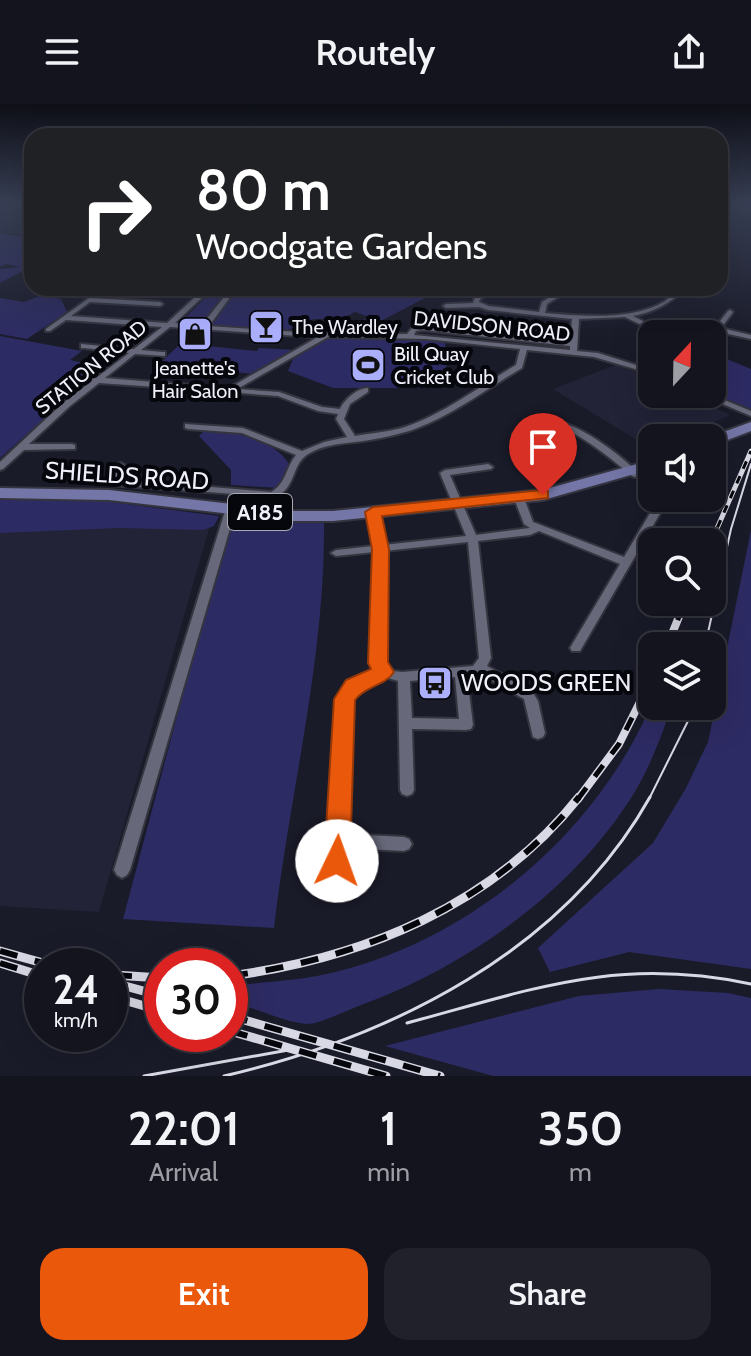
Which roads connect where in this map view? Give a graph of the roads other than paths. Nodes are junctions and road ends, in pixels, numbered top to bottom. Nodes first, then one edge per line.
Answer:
1 (201, 296) edge
2 (228, 296) edge
3 (480, 296) edge
4 (556, 296) edge
5 (676, 296) edge
6 (160, 304) dead end
7 (478, 305) junction
8 (446, 306) dead end
9 (730, 312) dead end
10 (542, 313) junction
11 (626, 315) junction
12 (576, 316) junction
13 (66, 318) junction
14 (724, 320) edge
15 (638, 321) edge
16 (169, 326) junction
17 (204, 328) junction
18 (48, 330) dead end
19 (726, 334) edge
20 (326, 335) junction
21 (409, 336) junction
22 (751, 337) edge
23 (84, 346) dead end
24 (524, 347) junction
25 (574, 348) junction
26 (134, 351) junction
27 (162, 354) dead end
28 (638, 366) edge
29 (95, 380) junction
30 (234, 390) junction
31 (365, 390) dead end
32 (721, 408) edge
33 (343, 412) junction
34 (188, 426) dead end
35 (746, 427) edge
36 (517, 434) dead end
37 (726, 435) edge
38 (353, 440) junction
39 (726, 441) edge
40 (21, 447) junction
41 (72, 447) dead end
42 (302, 454) junction
43 (121, 466) dead end
44 (0, 467) edge
45 (488, 467) dead end
46 (638, 470) edge
47 (633, 472) junction
48 (638, 472) edge
49 (90, 480) dead end
50 (110, 482) junction
51 (0, 493) edge
52 (519, 498) junction
53 (458, 504) junction
54 (231, 508) junction
55 (373, 512) junction
56 (656, 512) edge
57 (537, 528) junction
58 (473, 539) junction
59 (380, 549) junction
60 (336, 553) dead end
61 (626, 562) junction
62 (576, 648) dead end
63 (480, 668) junction
64 (384, 672) junction
65 (461, 674) junction
66 (404, 677) junction
67 (405, 723) junction
68 (538, 733) dead end
69 (407, 790) dead end
70 (338, 841) junction
71 (404, 844) dead end
72 (337, 861) dead end
73 (122, 870) dead end

1 - 16 street, STATION ROAD
2 - 17 street
3 - 7 street
4 - 10 street
5 - 11 street
6 - 13 street
7 - 8 street
7 - 10 street
9 - 14 street
10 - 12 street
11 - 12 street
11 - 15 street
12 - 25 street
13 - 16 street, DAVIDSON ROAD
13 - 18 street
16 - 17 street, DAVIDSON ROAD
16 - 26 street, STATION ROAD
17 - 20 street, DAVIDSON ROAD
19 - 22 street
20 - 21 street, DAVIDSON ROAD
20 - 30 street
21 - 24 street, DAVIDSON ROAD
21 - 25 street
23 - 26 street
24 - 25 street, DAVIDSON ROAD
24 - 38 street
25 - 28 street, DAVIDSON ROAD
26 - 27 street
26 - 29 street, STATION ROAD
29 - 30 street
29 - 40 street, STATION ROAD
30 - 33 street
31 - 33 street
32 - 35 street
33 - 38 street
34 - 42 street
35 - 37 main road
35 - 39 main road
36 - 47 street
38 - 42 street
40 - 41 street
40 - 44 street, STATION ROAD
42 - 50 street
43 - 50 street
45 - 53 street
46 - 47 main road, A185
47 - 48 main road, A185
47 - 52 main road, SHIELDS ROAD / A185
49 - 50 street
51 - 54 main road, SHIELDS ROAD / A185
52 - 53 main road, SHIELDS ROAD / A185
52 - 57 street
53 - 55 main road, SHIELDS ROAD / A185
53 - 58 street
54 - 55 main road, SHIELDS ROAD / A185
54 - 73 street
55 - 59 street
56 - 61 street
57 - 58 street
57 - 61 street
58 - 59 street
58 - 63 street
59 - 60 street
59 - 64 street
61 - 62 street
63 - 65 street
63 - 68 street
64 - 66 street
64 - 70 street
65 - 66 street
65 - 67 street
66 - 67 street
67 - 69 street
70 - 71 street
70 - 72 street

